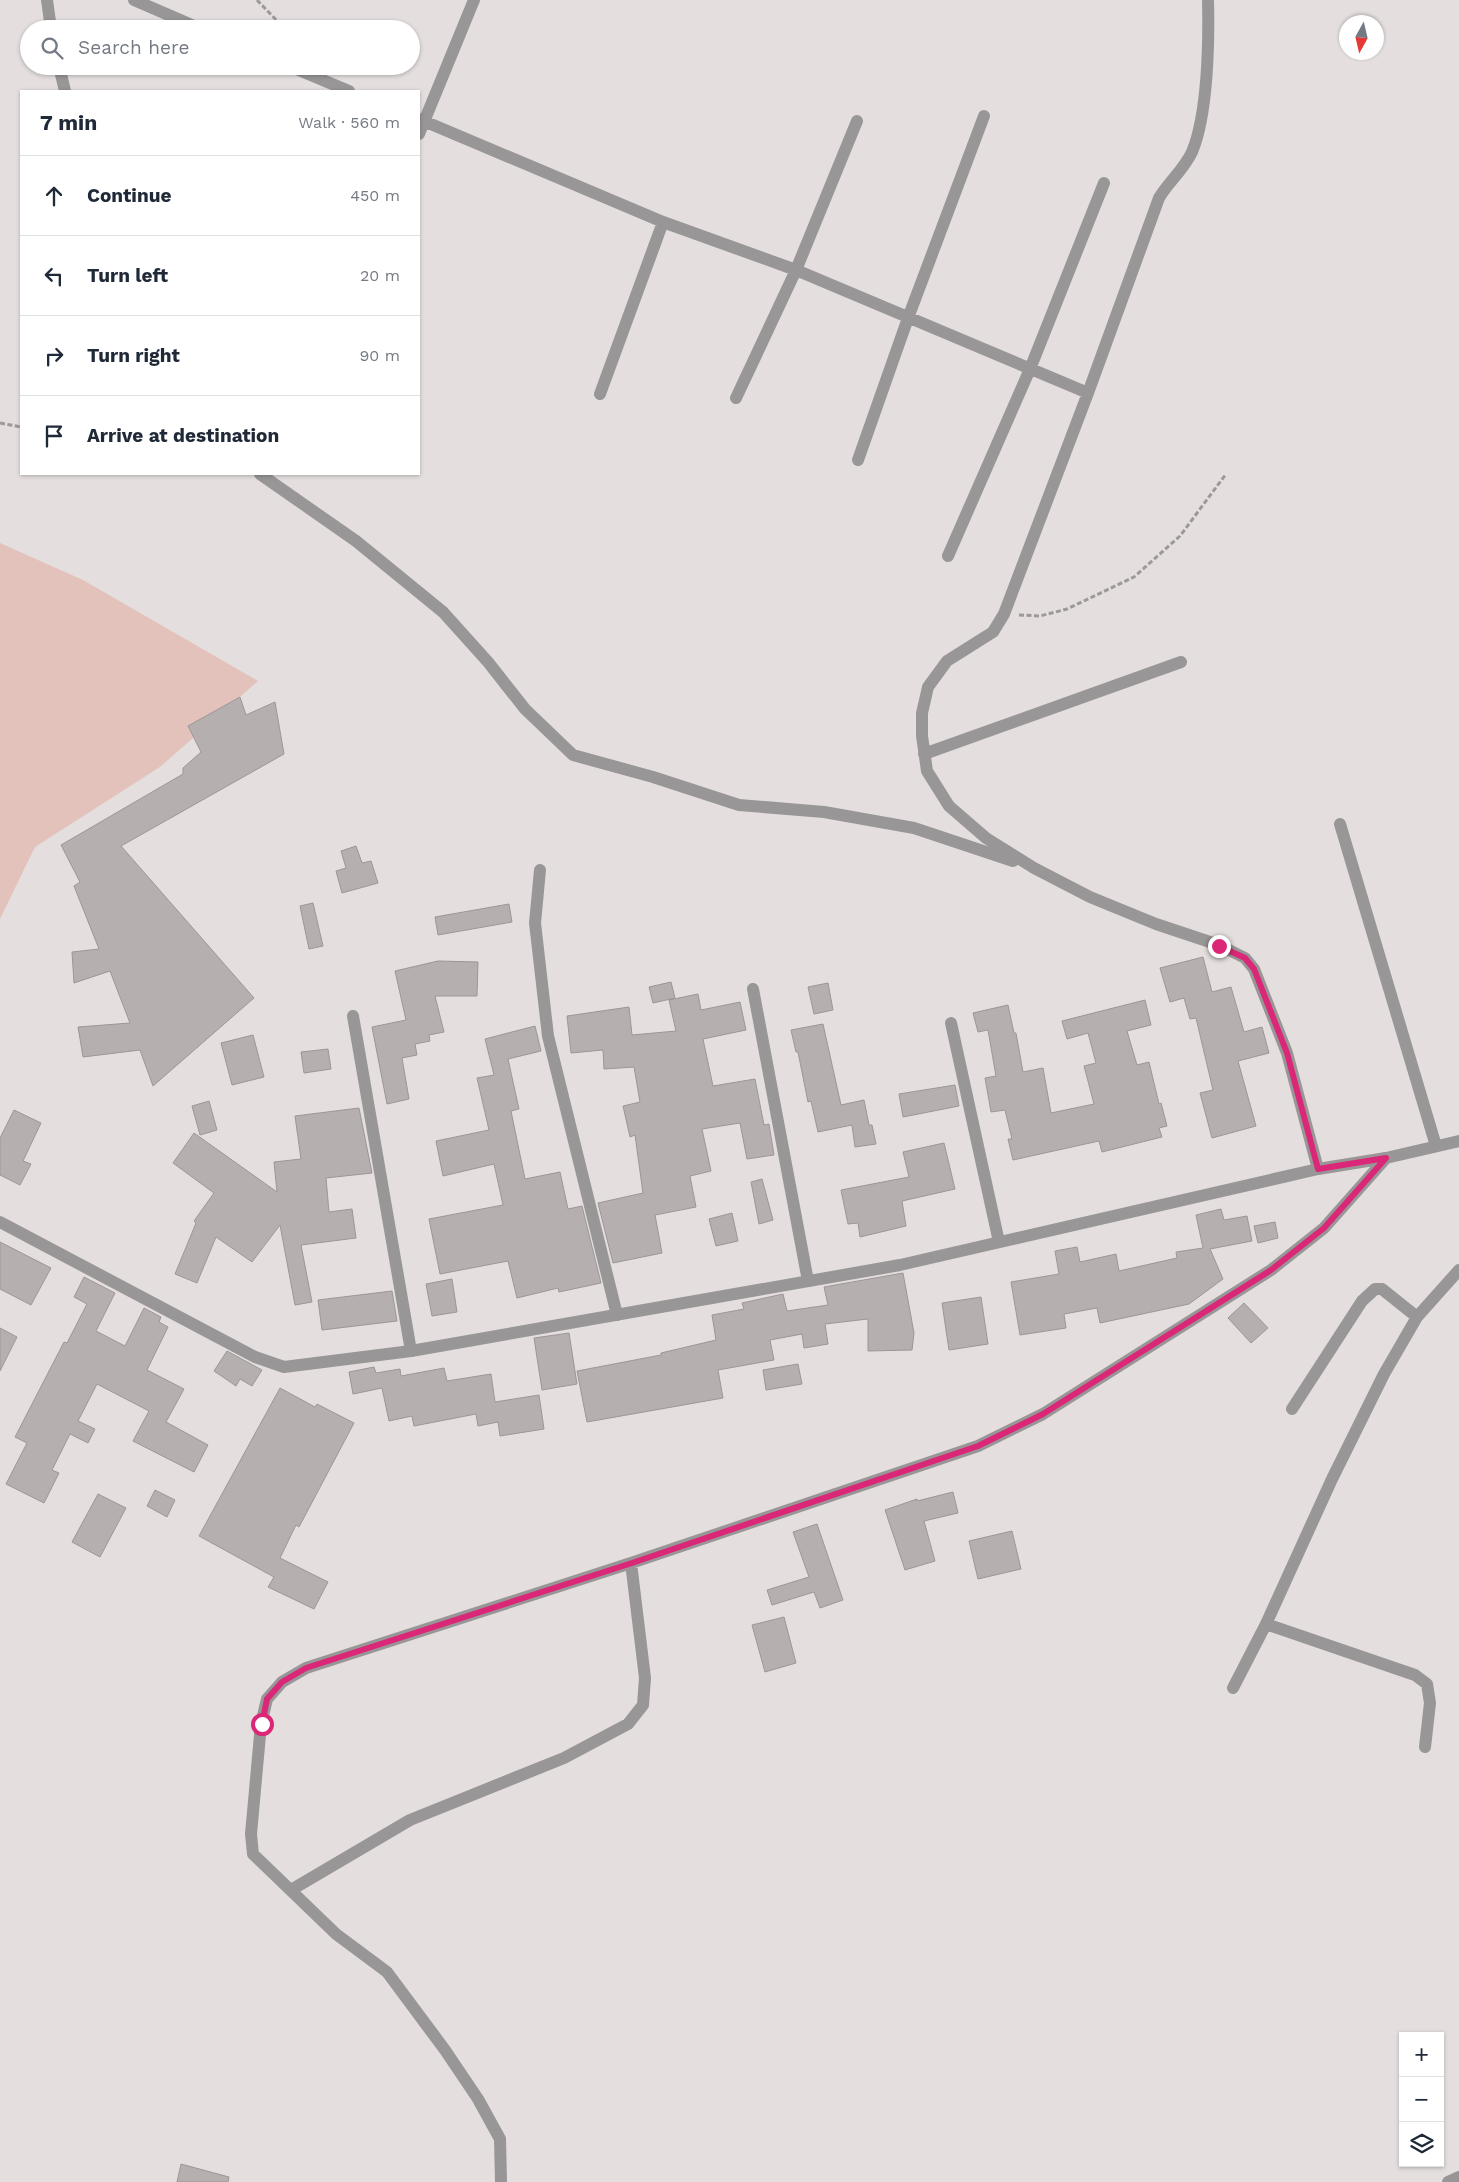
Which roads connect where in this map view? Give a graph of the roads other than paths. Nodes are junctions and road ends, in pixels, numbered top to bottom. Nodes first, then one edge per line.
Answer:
1 (47, 0) edge
2 (134, 0) edge
3 (474, 0) edge
4 (1208, 0) edge
5 (50, 20) edge
6 (180, 20) edge
7 (61, 75) edge
8 (311, 75) edge
9 (65, 90) edge
10 (347, 90) edge
11 (984, 116) dead end
12 (421, 120) edge
13 (856, 122) dead end
14 (1104, 183) dead end
15 (663, 222) junction
16 (796, 270) junction
17 (908, 318) junction
18 (1030, 369) junction
19 (1088, 393) junction
20 (600, 394) dead end
21 (736, 398) dead end
22 (858, 460) dead end
23 (261, 475) edge
24 (948, 556) dead end
25 (1181, 662) dead end
26 (924, 754) junction
27 (1340, 824) dead end
28 (1034, 868) junction
29 (540, 870) dead end
30 (753, 989) dead end
31 (352, 1016) dead end
32 (951, 1023) dead end
33 (1459, 1141) edge
34 (1436, 1146) junction
35 (1386, 1158) junction
36 (1318, 1169) junction
37 (0, 1222) edge
38 (999, 1242) junction
39 (1459, 1270) edge
40 (808, 1281) junction
41 (617, 1315) junction
42 (1417, 1318) junction
43 (411, 1351) junction
44 (1292, 1409) dead end
45 (632, 1563) junction
46 (1266, 1624) junction
47 (1233, 1688) dead end
48 (1425, 1747) dead end
49 (291, 1890) junction
50 (1459, 2177) edge
51 (501, 2182) edge
52 (1448, 2182) edge

1 - 5 street
2 - 6 street
3 - 12 street
4 - 19 street
7 - 9 street
8 - 10 street
11 - 17 street
12 - 15 street
13 - 16 street
14 - 18 street
15 - 16 street
15 - 20 street
16 - 17 street
16 - 21 street
17 - 18 street
17 - 22 street
18 - 19 street
18 - 24 street
19 - 26 street
23 - 28 street
25 - 26 street
26 - 28 street
27 - 34 street
28 - 36 street
29 - 41 street
30 - 40 street
31 - 43 street
32 - 38 street
33 - 34 street
34 - 35 street
35 - 36 street
35 - 45 street
36 - 38 street
37 - 43 street
38 - 40 street
39 - 42 street
40 - 41 street
41 - 43 street
42 - 44 street
42 - 46 street
45 - 49 street
45 - 49 street
46 - 47 street
46 - 48 street
49 - 51 street
50 - 52 street

